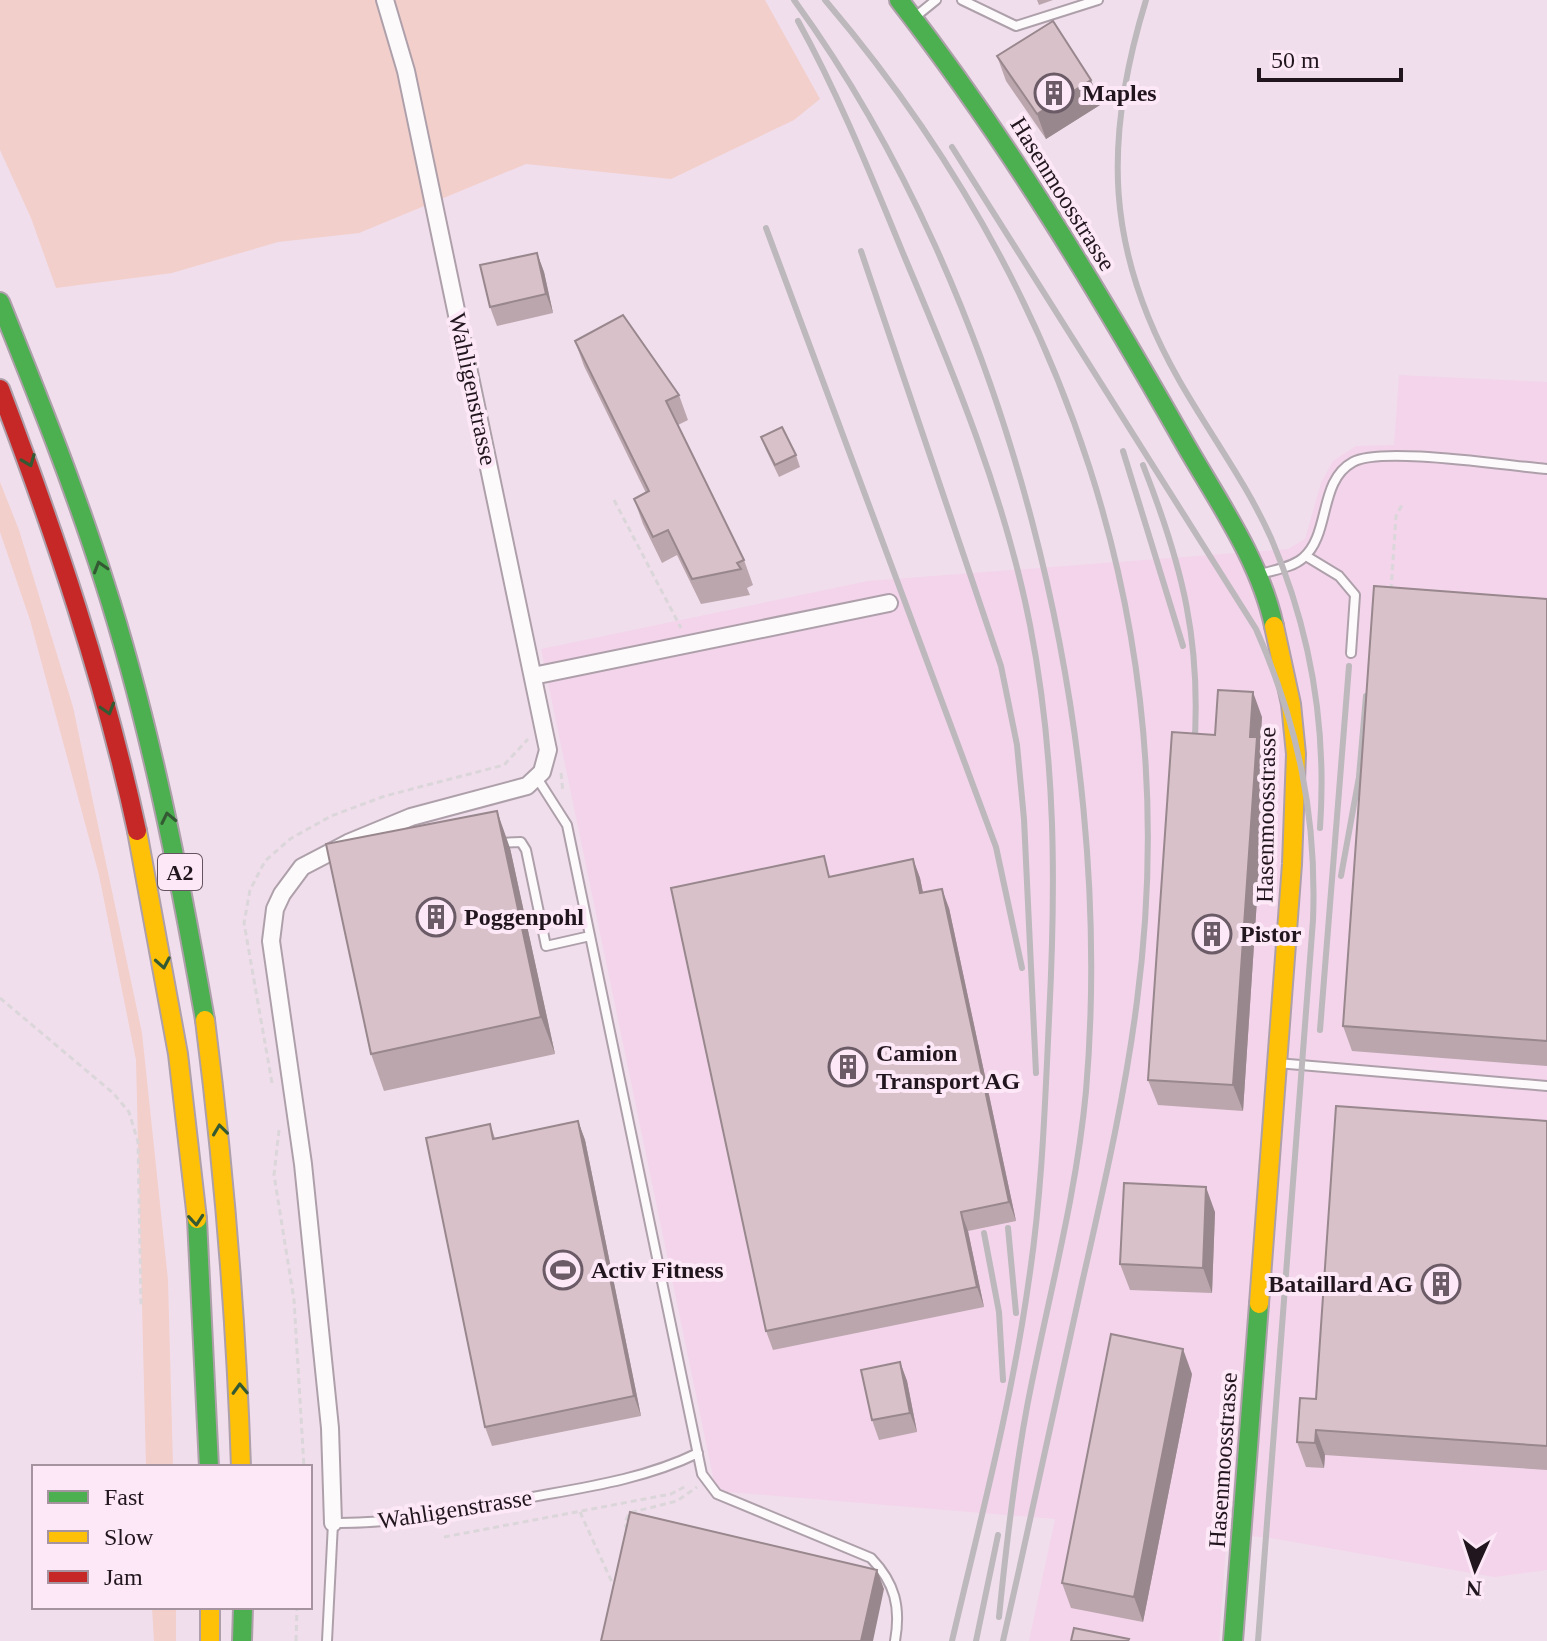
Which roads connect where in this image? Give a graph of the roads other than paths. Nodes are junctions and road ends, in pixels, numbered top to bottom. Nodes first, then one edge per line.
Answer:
1 (385, 0) edge
2 (899, 0) edge
3 (936, 0) edge
4 (962, 0) edge
5 (1098, 0) edge
6 (914, 17) junction
7 (0, 302) edge
8 (0, 389) edge
9 (1547, 469) edge
10 (1306, 556) junction
11 (1257, 576) junction
12 (889, 603) dead end
13 (1351, 653) dead end
14 (533, 676) junction
15 (537, 778) junction
16 (480, 847) edge
17 (590, 936) junction
18 (1277, 1063) junction
19 (1547, 1086) edge
20 (698, 1453) junction
21 (209, 1465) edge
22 (241, 1465) edge
23 (333, 1523) junction
24 (210, 1609) edge
25 (243, 1609) edge
26 (210, 1641) edge
27 (242, 1641) edge
28 (327, 1641) edge
29 (895, 1641) edge
30 (1233, 1641) edge

1 - 14 street, Wahligenstrasse
2 - 6 main road, Hasenmoosstrasse
3 - 6 lane
4 - 5 lane
6 - 11 main road, Hasenmoosstrasse
22 -> 7 main road, A2
8 -> 21 main road, A2
9 - 10 lane
10 - 11 lane
10 - 13 lane
11 - 18 main road, Hasenmoosstrasse
12 - 14 street
14 - 15 street, Wahligenstrasse
15 - 17 lane
15 - 23 street
16 - 17 lane
17 - 20 lane
18 - 19 lane
18 - 30 main road, Hasenmoosstrasse
20 - 23 lane, Wahligenstrasse
20 - 29 lane
23 - 28 lane
24 - 26 main road
25 - 27 main road

